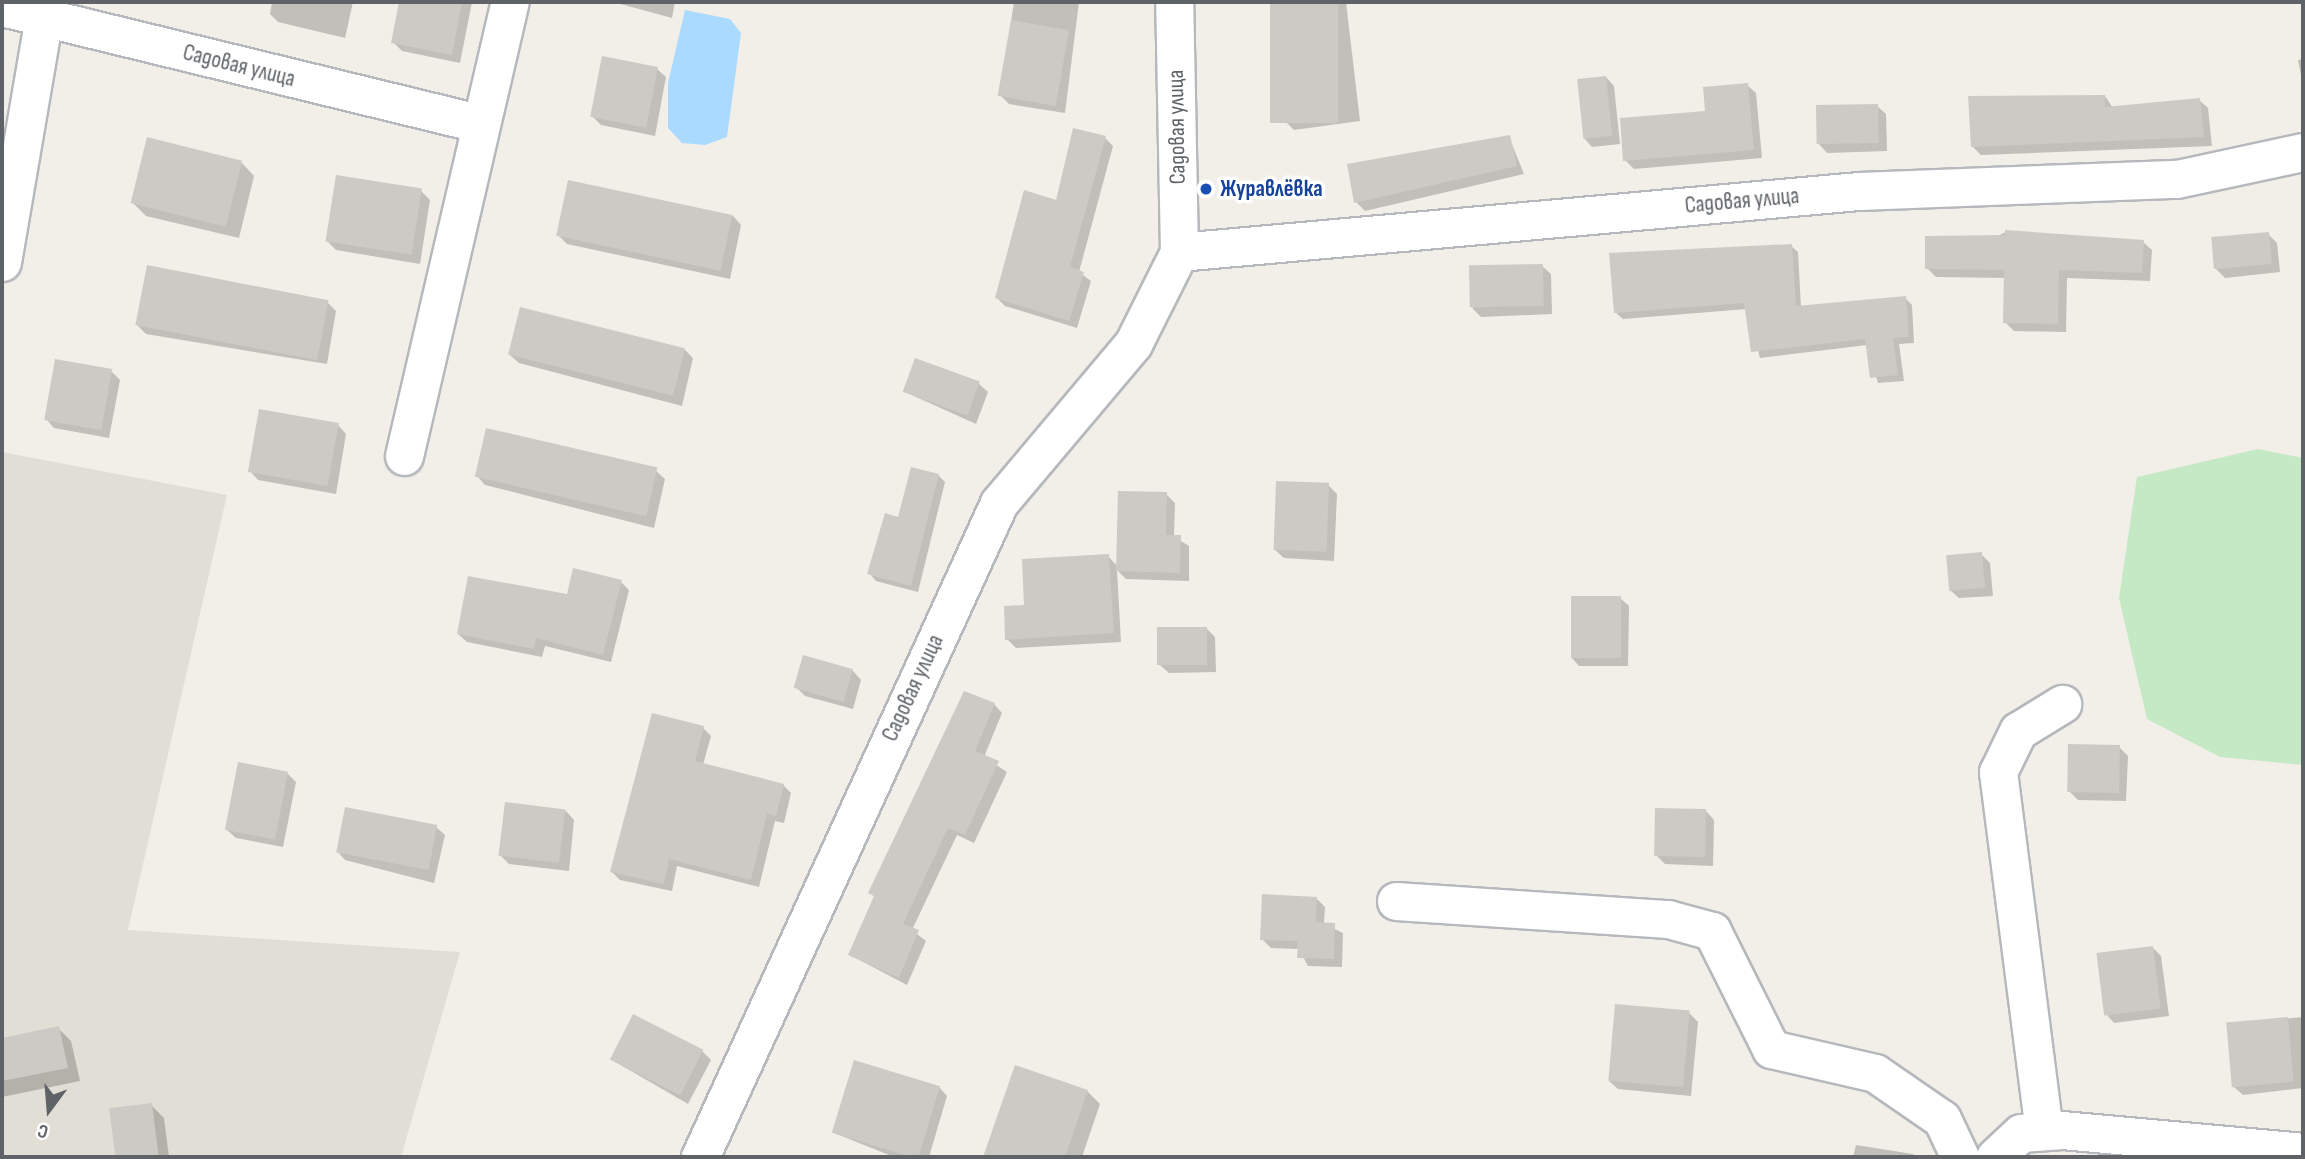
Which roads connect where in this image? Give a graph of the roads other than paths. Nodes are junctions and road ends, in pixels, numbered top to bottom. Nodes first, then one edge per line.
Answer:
1 (510, 2) edge
2 (1174, 2) edge
3 (2, 7) edge
4 (102, 16) edge
5 (44, 18) junction
6 (477, 123) junction
7 (2303, 152) edge
8 (1179, 251) junction
9 (2, 262) edge
10 (404, 456) dead end
11 (2062, 704) dead end
12 (1396, 901) dead end
13 (2044, 1132) junction
14 (2303, 1152) edge
15 (700, 1157) edge
16 (1960, 1157) edge
17 (1995, 1157) edge

1 - 6 street
2 - 8 street, Садовая улица
3 - 5 street, Садовая улица
4 - 5 street, Садовая улица
4 - 6 street, Садовая улица
5 - 9 street
6 - 10 street
7 - 8 street, Садовая улица
8 - 15 street, Садовая улица
11 - 13 street
12 - 16 street
13 - 14 street
13 - 17 street

